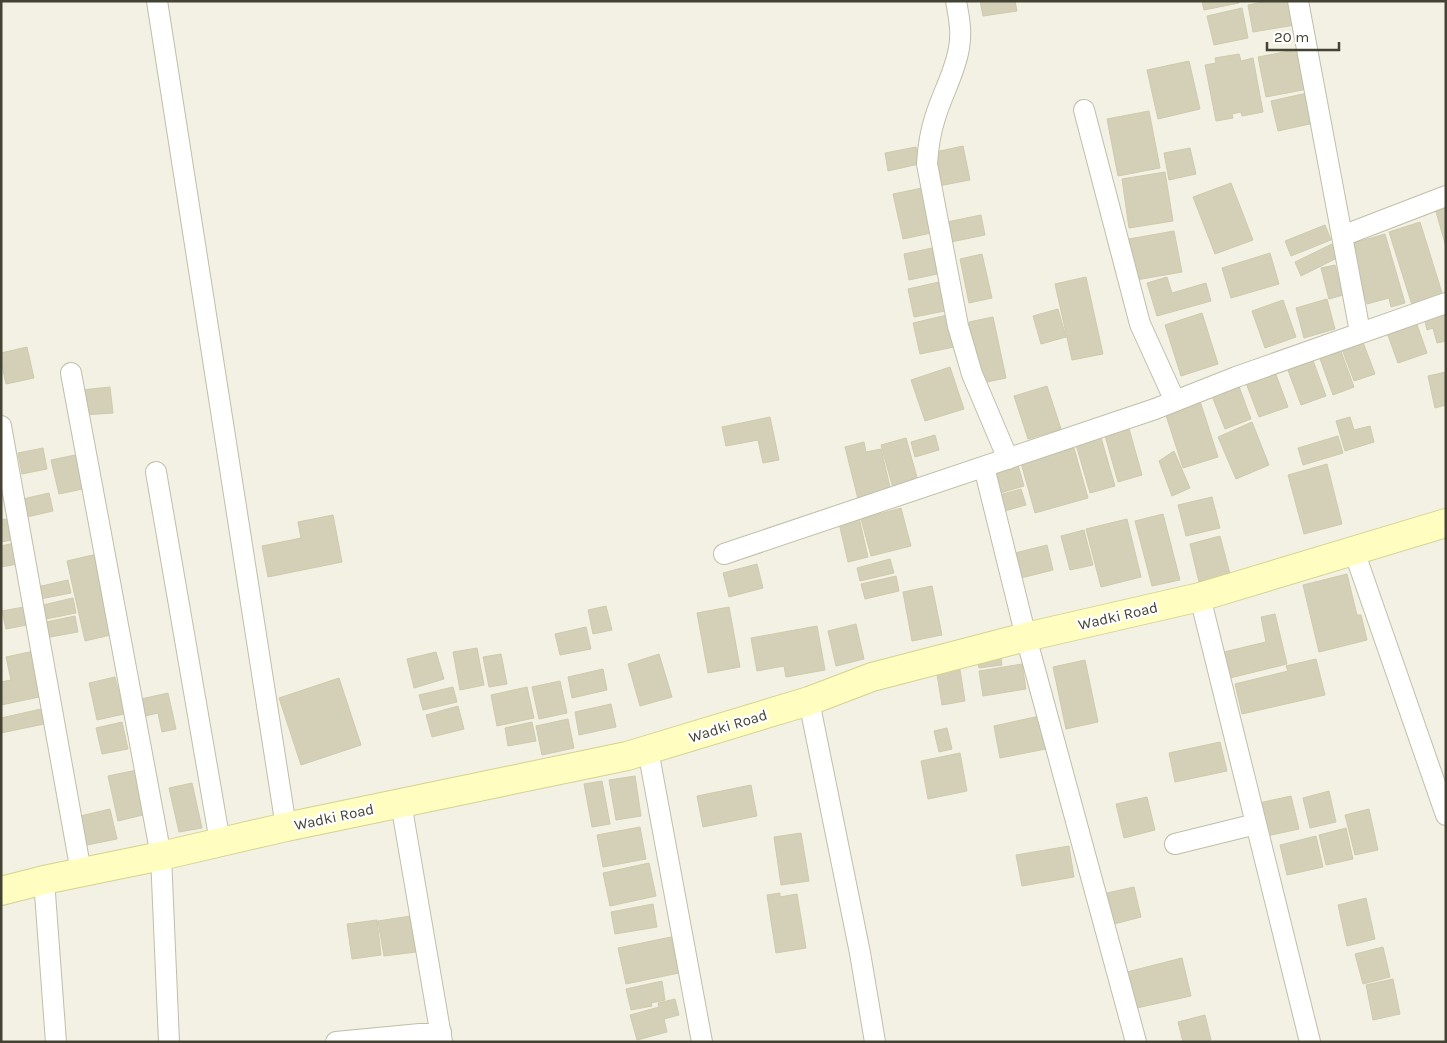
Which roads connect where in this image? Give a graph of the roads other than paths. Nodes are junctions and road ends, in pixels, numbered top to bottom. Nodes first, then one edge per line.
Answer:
1 (157, 1) edge
2 (956, 1) edge
3 (1298, 1) edge
4 (1084, 110) dead end
5 (1446, 196) edge
6 (1342, 236) junction
7 (1446, 303) edge
8 (1360, 332) junction
9 (71, 373) dead end
10 (1174, 401) junction
11 (1, 426) edge
12 (1008, 458) junction
13 (984, 467) junction
14 (156, 472) dead end
15 (1446, 523) edge
16 (1354, 551) junction
17 (724, 554) dead end
18 (1200, 596) junction
19 (1026, 637) junction
20 (809, 701) junction
21 (648, 750) junction
22 (402, 803) junction
23 (1446, 815) edge
24 (1256, 824) junction
25 (286, 827) junction
26 (220, 842) junction
27 (1175, 844) dead end
28 (161, 856) junction
29 (81, 872) junction
30 (44, 880) junction
31 (1, 891) edge
32 (442, 1037) edge
33 (56, 1042) edge
34 (169, 1042) edge
35 (336, 1042) edge
36 (702, 1042) edge
37 (875, 1042) edge
38 (1136, 1042) edge
39 (1310, 1042) edge

1 - 25 street
2 - 12 street
3 - 6 street
4 - 10 street
5 - 6 street
6 - 8 street
7 - 8 street
8 - 10 street
9 - 28 street
10 - 12 street
11 - 29 street
12 - 13 street
13 - 17 street
13 - 19 street
14 - 26 street
15 - 16 street, Wadki Road
16 - 18 street, Wadki Road
16 - 23 street
18 - 19 street, Wadki Road
18 - 24 street
19 - 20 street, Wadki Road
19 - 38 street
20 - 21 street, Wadki Road
20 - 37 street
21 - 22 street, Wadki Road
21 - 36 street
22 - 25 street, Wadki Road
22 - 32 street
24 - 27 street
24 - 39 street
25 - 26 street, Wadki Road
26 - 28 street, Wadki Road
28 - 29 street, Wadki Road
28 - 34 street
29 - 30 street, Wadki Road
30 - 31 street, Wadki Road
30 - 33 street
32 - 35 street

